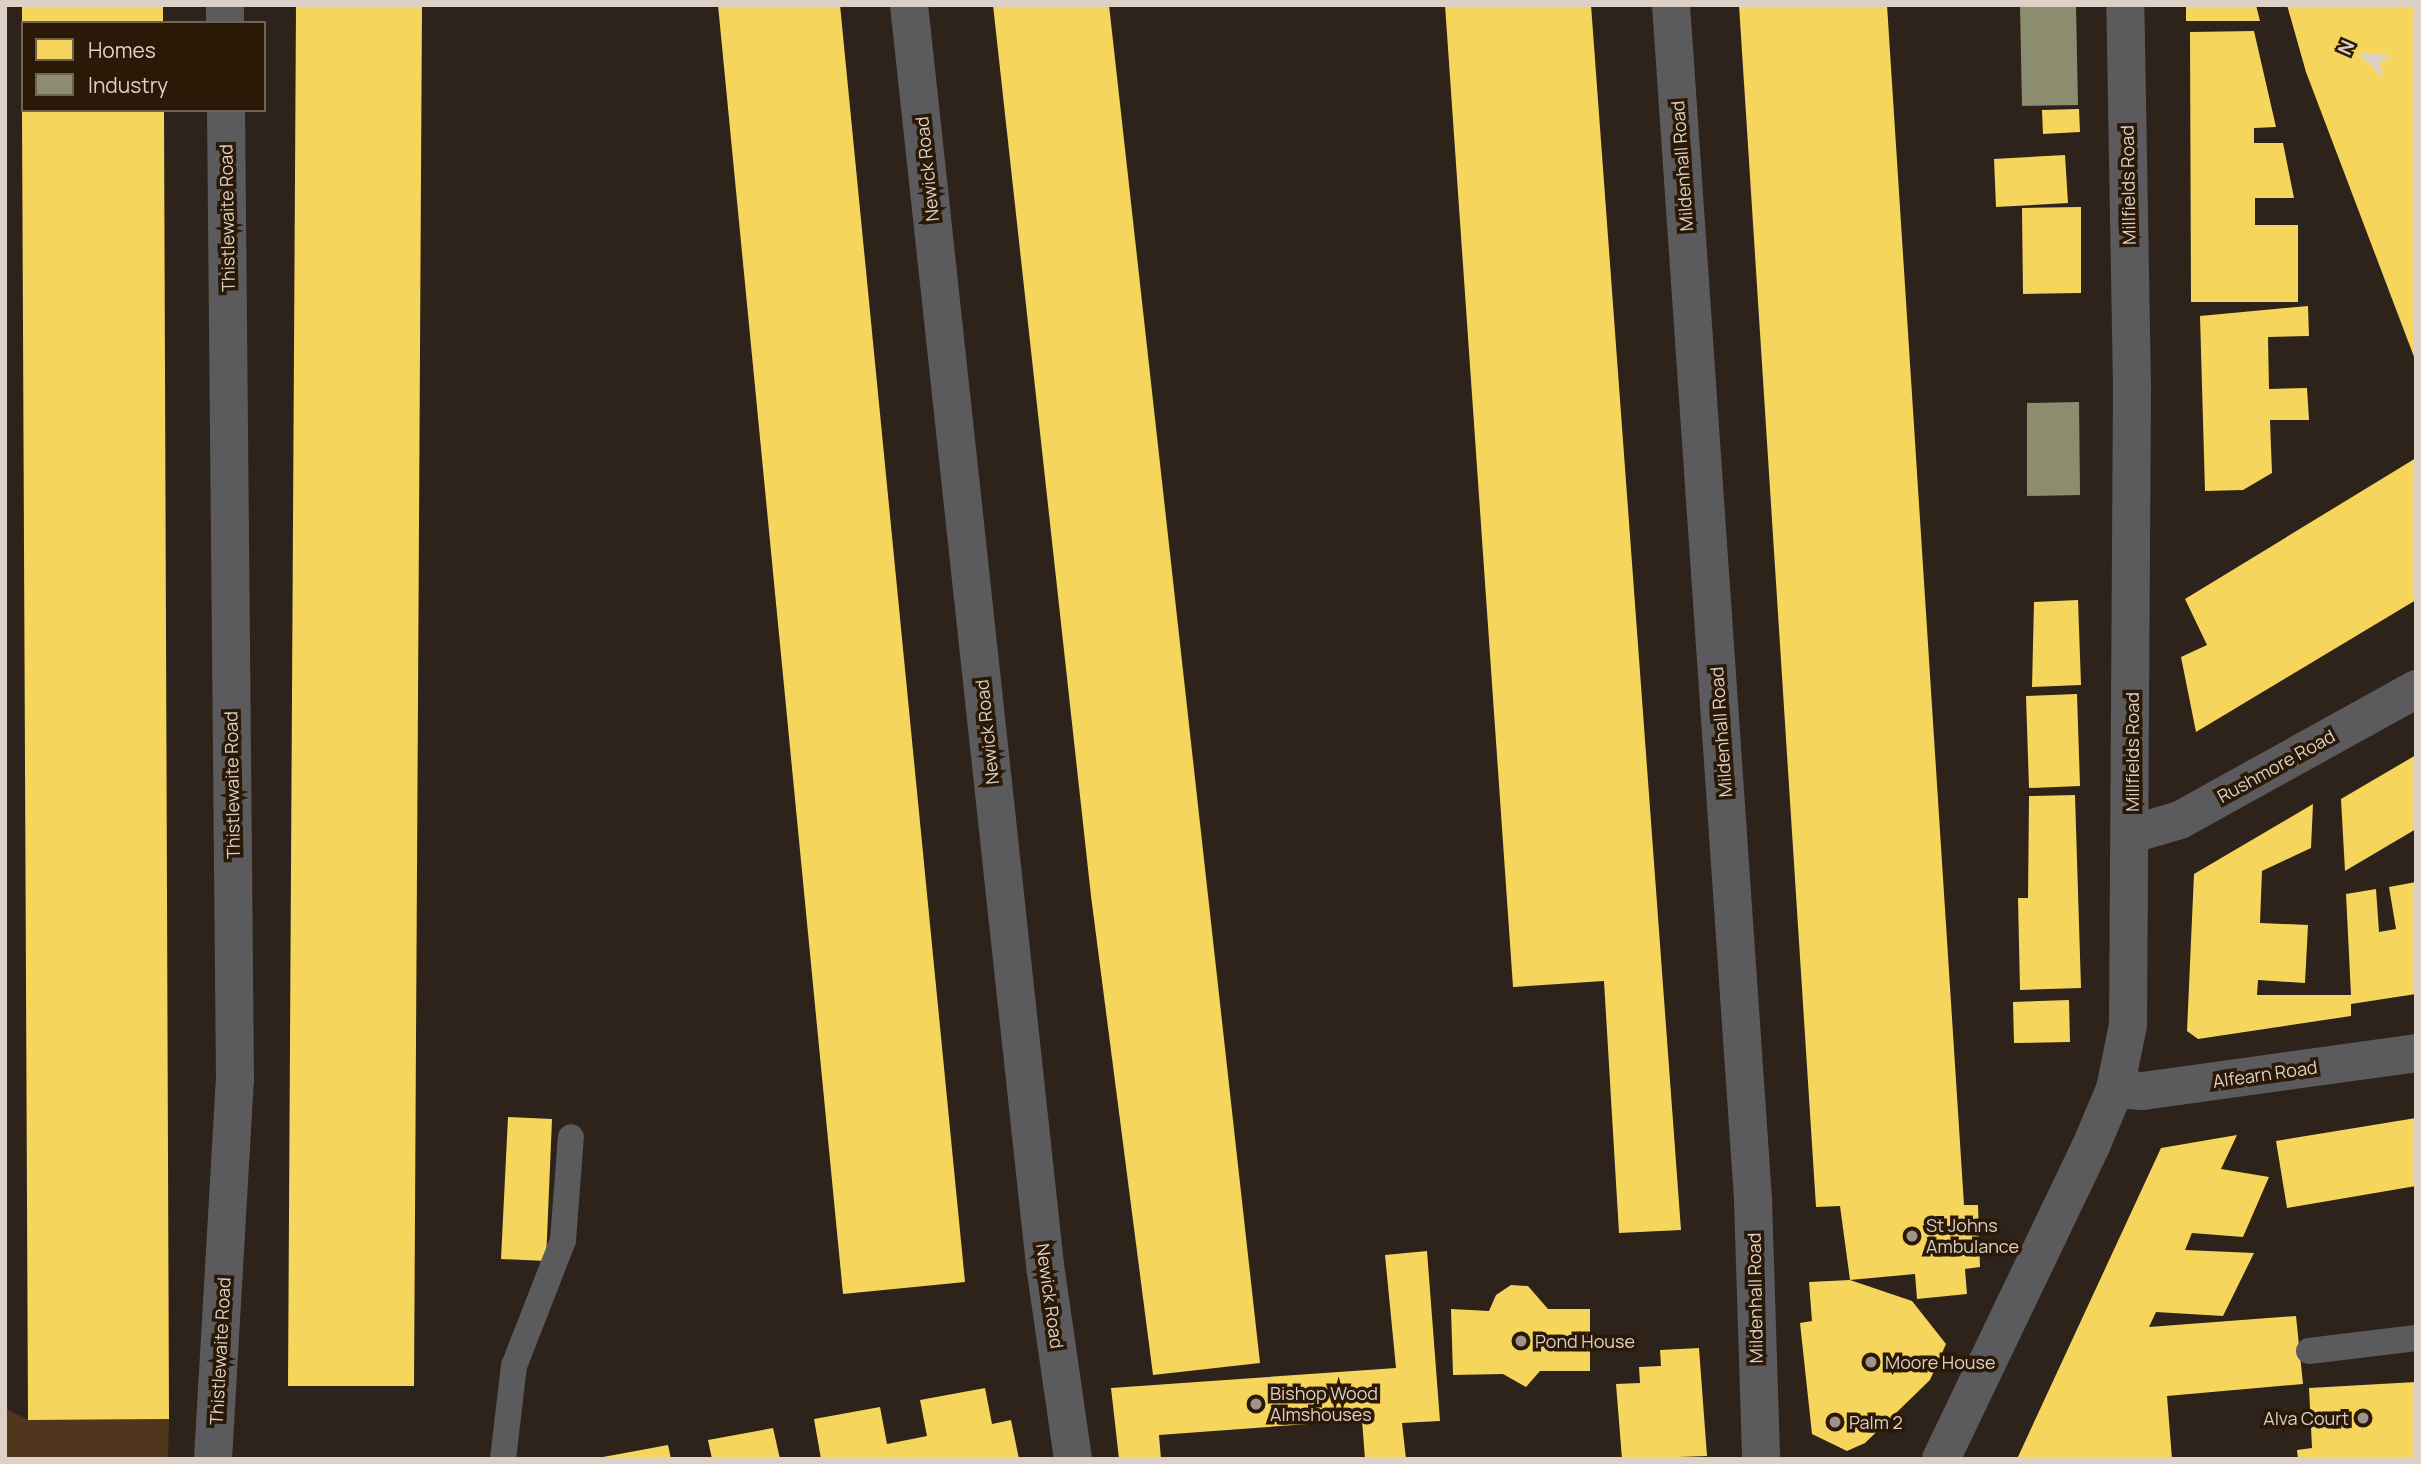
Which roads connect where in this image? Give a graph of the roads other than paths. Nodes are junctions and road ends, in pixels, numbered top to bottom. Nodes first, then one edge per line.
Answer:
1 (909, 5) edge
2 (1671, 5) edge
3 (2125, 5) edge
4 (226, 112) edge
5 (2416, 689) edge
6 (2133, 834) junction
7 (2416, 1053) edge
8 (2115, 1089) junction
9 (571, 1137) dead end
10 (2416, 1338) edge
11 (2309, 1350) dead end
12 (213, 1459) edge
13 (503, 1459) edge
14 (1073, 1459) edge
15 (1761, 1459) edge
16 (1941, 1459) edge

1 - 14 street, Newick Road
2 - 15 street, Mildenhall Road
3 - 6 street, Millfields Road
4 - 12 street, Thistlewaite Road
5 - 6 street, Rushmore Road
6 - 8 street, Millfields Road
7 - 8 street, Alfearn Road
8 - 16 street, Millfields Road
9 - 13 lane
10 - 11 lane

